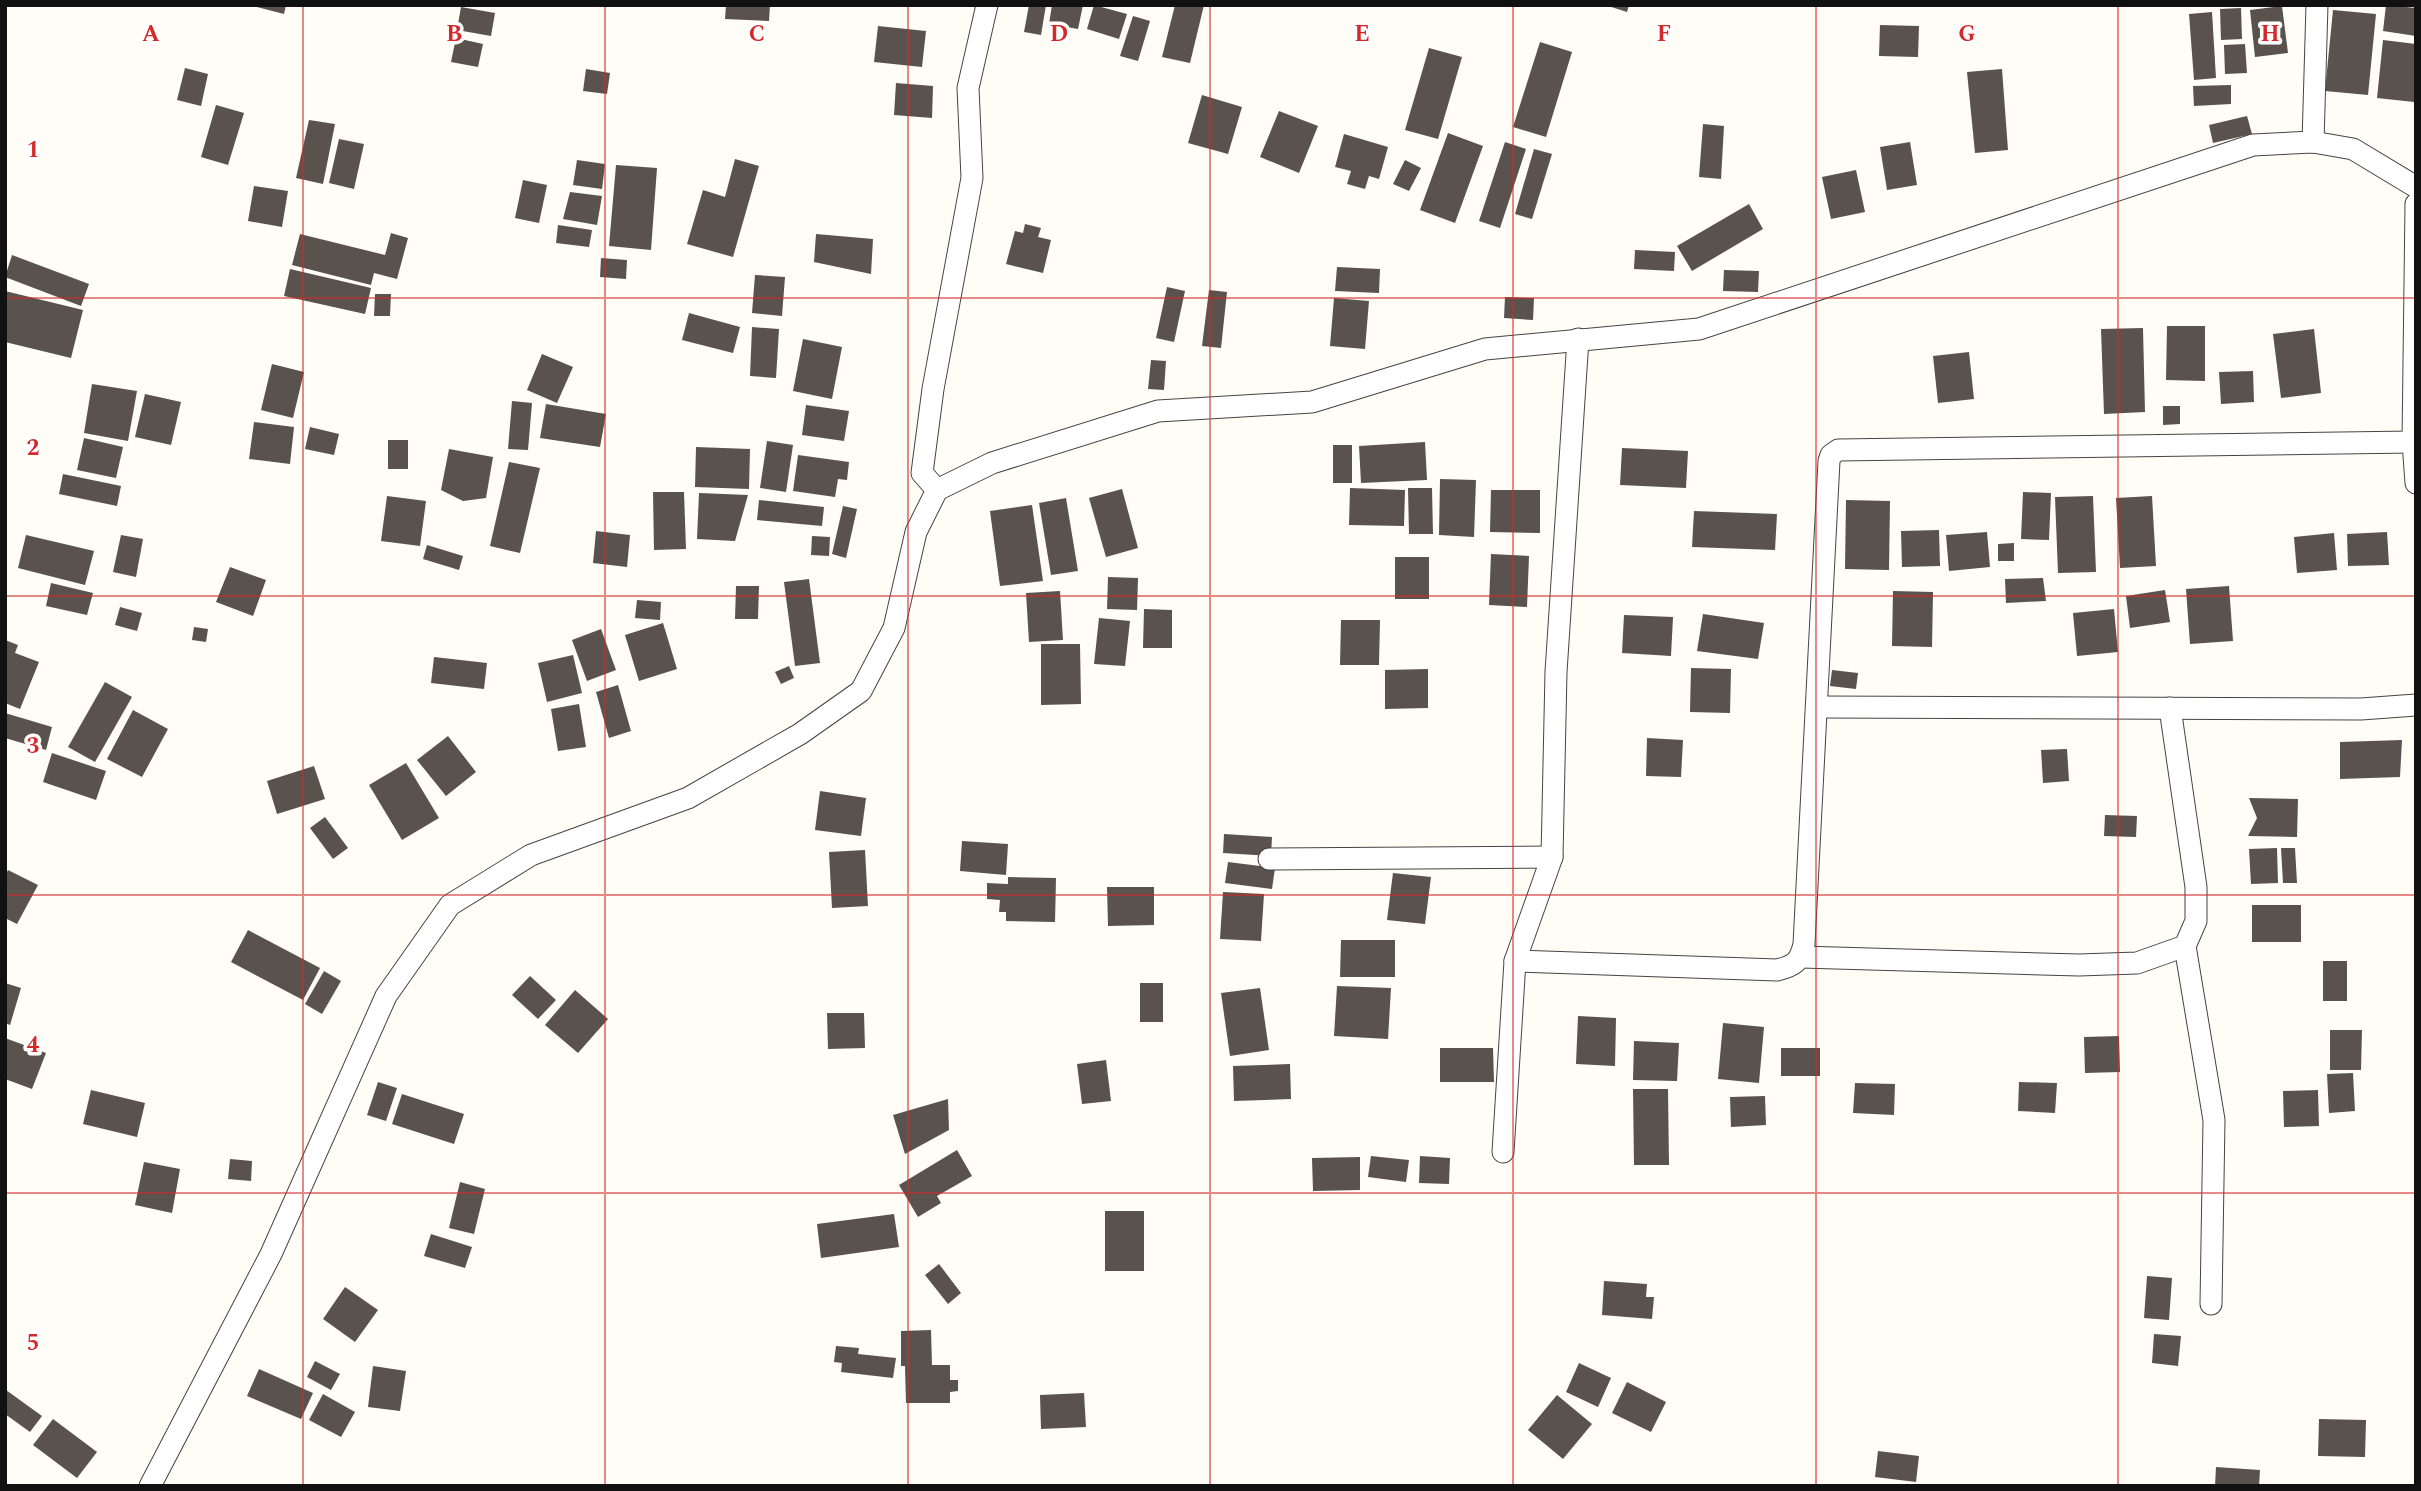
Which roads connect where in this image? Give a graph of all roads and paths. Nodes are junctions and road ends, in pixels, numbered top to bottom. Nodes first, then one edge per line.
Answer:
1 (987, 5) edge
2 (2317, 5) edge
3 (2313, 142) junction
4 (2416, 187) edge
5 (2416, 204) edge
6 (1578, 339) junction
7 (2413, 442) junction
8 (2416, 483) edge
9 (937, 490) junction
10 (2416, 705) edge
11 (1817, 707) junction
12 (2170, 708) junction
13 (1552, 857) junction
14 (1269, 859) dead end
15 (2185, 946) junction
16 (1801, 957) junction
17 (1515, 961) junction
18 (1503, 1152) dead end
19 (2211, 1304) dead end
20 (150, 1486) edge

1 - 9 street
2 - 3 street
3 - 4 street
3 - 6 street
5 - 7 street
6 - 9 street
6 - 13 street
7 - 8 street
7 - 11 street
9 - 20 street
10 - 12 street
11 - 12 street
11 - 16 street
12 - 15 street
13 - 14 street
13 - 17 street
15 - 16 street
15 - 19 street
16 - 17 street
17 - 18 street

